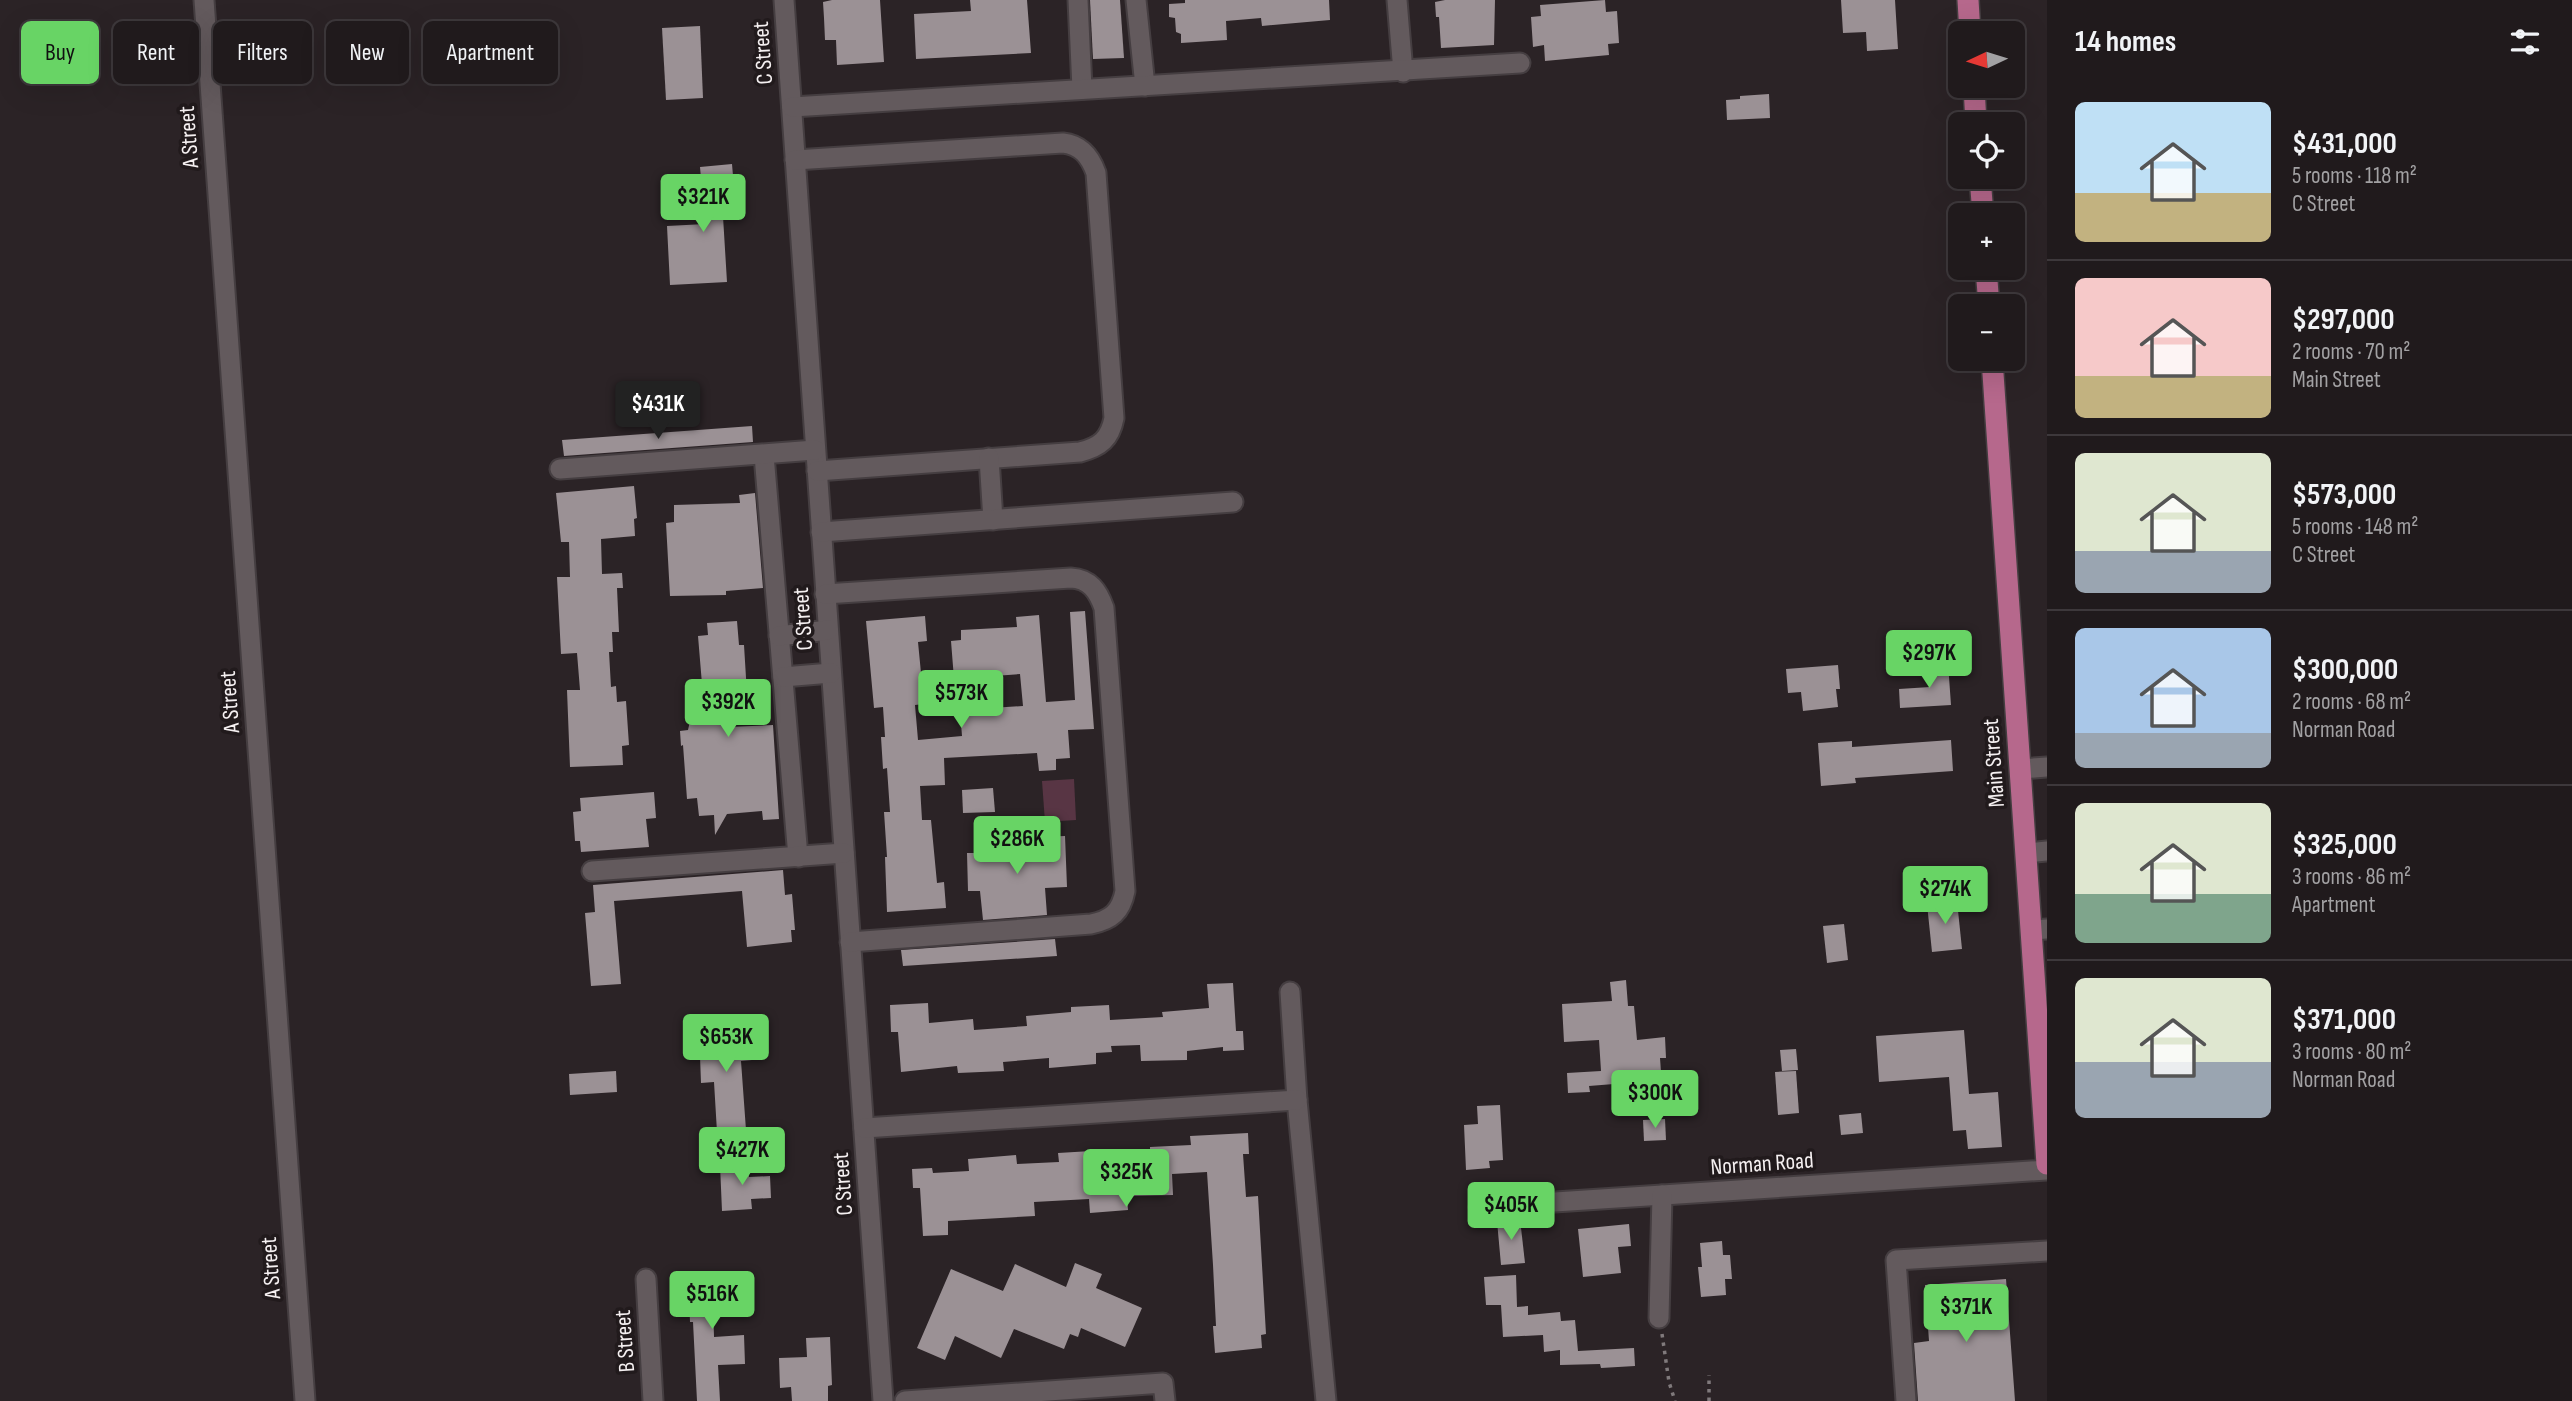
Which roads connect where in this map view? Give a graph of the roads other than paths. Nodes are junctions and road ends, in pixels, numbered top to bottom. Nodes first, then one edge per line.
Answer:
1 (204, 0) edge
2 (784, 0) edge
3 (1078, 0) edge
4 (1136, 0) edge
5 (1397, 0) edge
6 (1968, 0) edge
7 (1969, 21) edge
8 (1520, 63) dead end
9 (1403, 72) junction
10 (1145, 86) junction
11 (1082, 89) junction
12 (792, 107) junction
13 (795, 160) junction
14 (1993, 371) edge
15 (815, 450) junction
16 (764, 454) junction
17 (989, 458) junction
18 (560, 469) dead end
19 (817, 471) junction
20 (1233, 502) dead end
21 (993, 520) junction
22 (821, 533) junction
23 (825, 594) junction
24 (828, 630) junction
25 (779, 636) junction
26 (831, 673) junction
27 (783, 677) junction
28 (2047, 767) edge
29 (2020, 769) junction
30 (2036, 852) edge
31 (844, 853) junction
32 (798, 857) junction
33 (592, 871) dead end
34 (2039, 930) edge
35 (850, 942) junction
36 (1290, 992) dead end
37 (2045, 1096) edge
38 (1297, 1100) junction
39 (864, 1128) junction
40 (2047, 1164) edge
41 (2047, 1170) edge
42 (1662, 1195) junction
43 (1479, 1207) dead end
44 (2047, 1251) edge
45 (646, 1279) dead end
46 (1659, 1318) road end
47 (305, 1401) edge
48 (653, 1401) edge
49 (883, 1401) edge
50 (905, 1401) edge
51 (1165, 1401) edge
52 (1326, 1401) edge
53 (1906, 1401) edge

1 - 47 street, A Street
2 - 12 street, C Street
3 - 11 street
4 - 10 street
5 - 9 street
6 - 7 main road
8 - 9 street
9 - 10 street
10 - 11 street
11 - 12 street
12 - 13 street, C Street
13 - 15 street, C Street
13 - 17 street
14 - 29 main road, Main Street
15 - 16 street
15 - 19 street, C Street
16 - 18 street
16 - 25 street
17 - 19 street
17 - 21 street
19 - 22 street, C Street
20 - 21 street
21 - 22 street
22 - 23 street, C Street
23 - 24 street, C Street
23 - 35 street
24 - 25 street
24 - 26 street, C Street
25 - 27 street
26 - 27 street
26 - 31 street, C Street
27 - 32 street
28 - 29 street
29 - 30 main road, Main Street
30 - 34 main road, Main Street
31 - 32 street
31 - 35 street, C Street
32 - 33 street
34 - 37 main road, Main Street
35 - 39 street, C Street
36 - 38 street
37 - 40 main road, Main Street
38 - 39 street
38 - 52 street
39 - 49 street, C Street
41 - 42 street, Norman Road
42 - 43 street, Norman Road
42 - 46 street
44 - 53 street
45 - 48 street, B Street
50 - 51 street

